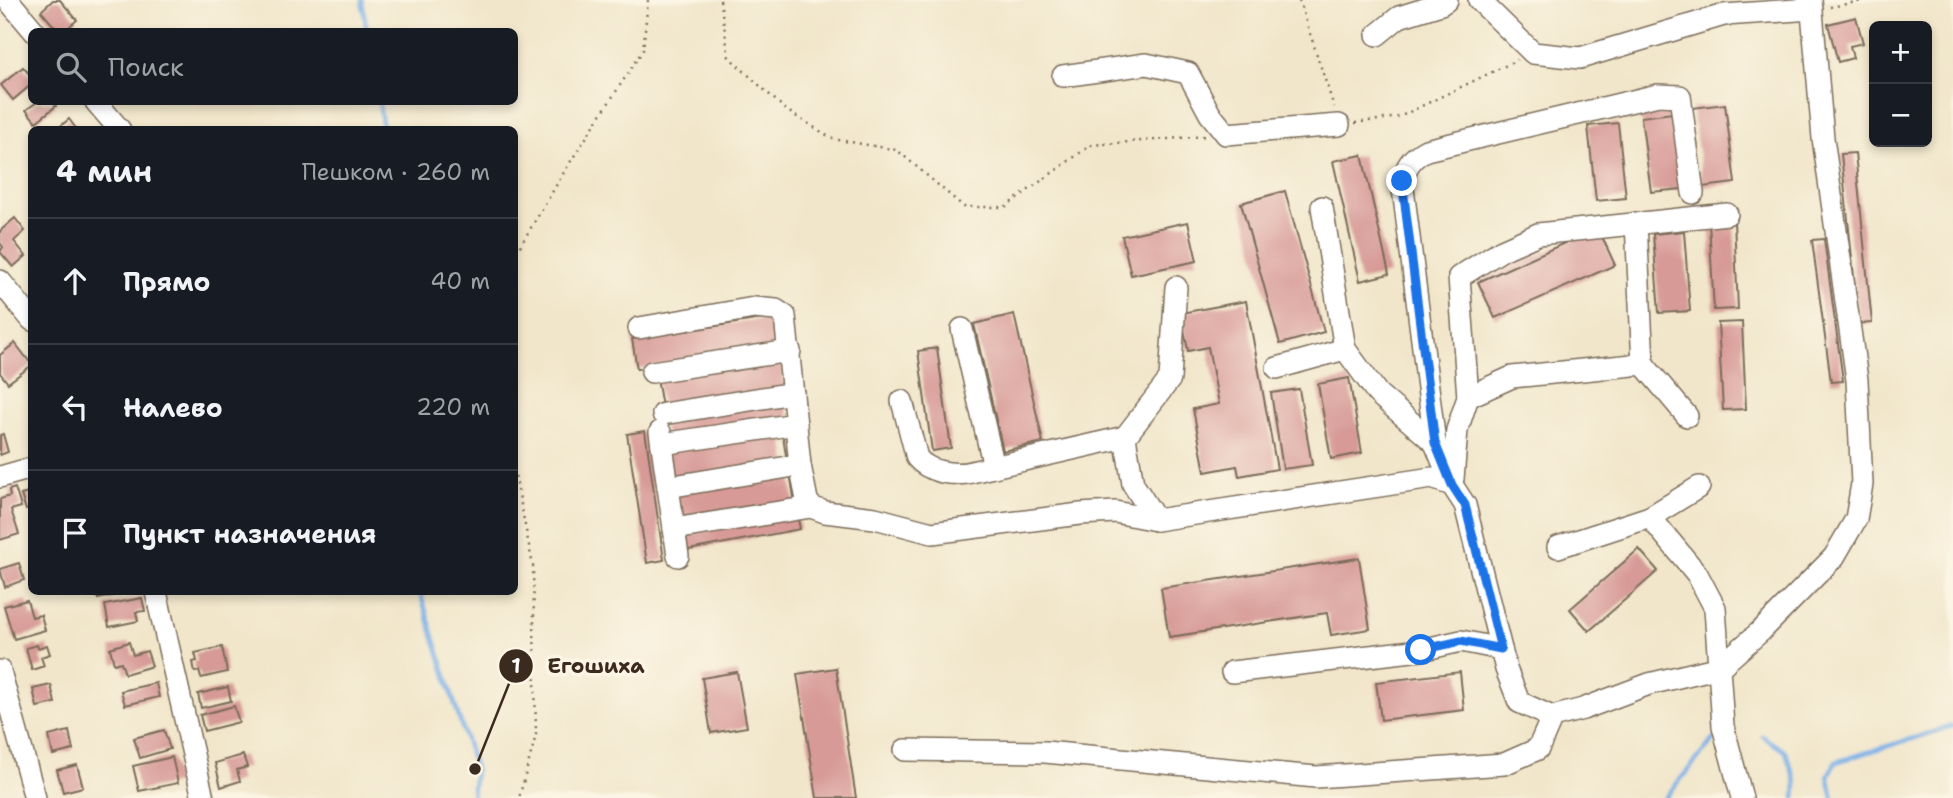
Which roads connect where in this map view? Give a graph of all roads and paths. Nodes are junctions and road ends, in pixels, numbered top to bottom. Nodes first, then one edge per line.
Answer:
1 (8, 0) edge
2 (648, 0) edge
3 (720, 0) edge
4 (1299, 0) edge
5 (1447, 0) edge
6 (1479, 0) edge
7 (1868, 0) edge
8 (1812, 5) edge
9 (32, 28) edge
10 (1377, 35) dead end
11 (1532, 52) junction
12 (1063, 76) dead end
13 (99, 105) edge
14 (1339, 125) junction
15 (117, 126) edge
16 (1226, 134) junction
17 (1693, 193) dead end
18 (1322, 208) dead end
19 (1727, 214) dead end
20 (1636, 223) junction
21 (518, 249) edge
22 (0, 281) edge
23 (1176, 287) dead end
24 (28, 315) edge
25 (639, 328) dead end
26 (962, 329) dead end
27 (1345, 349) junction
28 (790, 351) junction
29 (1643, 365) junction
30 (1278, 368) dead end
31 (652, 372) dead end
32 (793, 393) junction
33 (1468, 397) junction
34 (902, 401) dead end
35 (1687, 416) dead end
36 (796, 424) junction
37 (661, 428) junction
38 (1125, 437) junction
39 (1435, 443) junction
40 (800, 465) junction
41 (994, 467) junction
42 (28, 469) edge
43 (0, 477) edge
44 (1452, 485) junction
45 (668, 487) junction
46 (1699, 487) dead end
47 (518, 489) edge
48 (811, 507) junction
49 (1650, 517) junction
50 (1156, 520) junction
51 (674, 528) junction
52 (1558, 547) dead end
53 (678, 556) dead end
54 (157, 595) edge
55 (1501, 649) junction
56 (1720, 667) junction
57 (0, 671) edge
58 (1232, 672) dead end
59 (1552, 717) junction
60 (905, 750) dead end
61 (36, 798) edge
62 (203, 798) edge
63 (519, 798) edge
64 (1742, 798) edge

1 - 9 street
2 - 21 path
3 - 16 path
4 - 14 path
5 - 10 street
6 - 11 street
7 - 8 path
8 - 11 street
8 - 56 street
11 - 14 path
12 - 16 street
13 - 15 street
14 - 16 street
17 - 39 street
18 - 27 street
19 - 20 street
20 - 29 street
20 - 33 street
22 - 24 street
23 - 38 street
25 - 28 street
26 - 41 street
27 - 30 street
27 - 39 street
28 - 31 street
28 - 32 street
29 - 33 street
29 - 35 street
32 - 36 street
32 - 37 street
33 - 44 street
34 - 41 street
36 - 37 street
36 - 40 street
37 - 45 street
38 - 41 street
38 - 50 street
39 - 44 street
40 - 45 street
40 - 48 street
42 - 43 street
44 - 50 street
44 - 55 street
45 - 51 street
46 - 49 street
47 - 63 path
48 - 50 street
48 - 51 street
49 - 52 street
49 - 56 street
51 - 53 street
54 - 62 street
55 - 58 street
55 - 59 street
56 - 59 street
56 - 64 street
57 - 61 street
59 - 60 street

